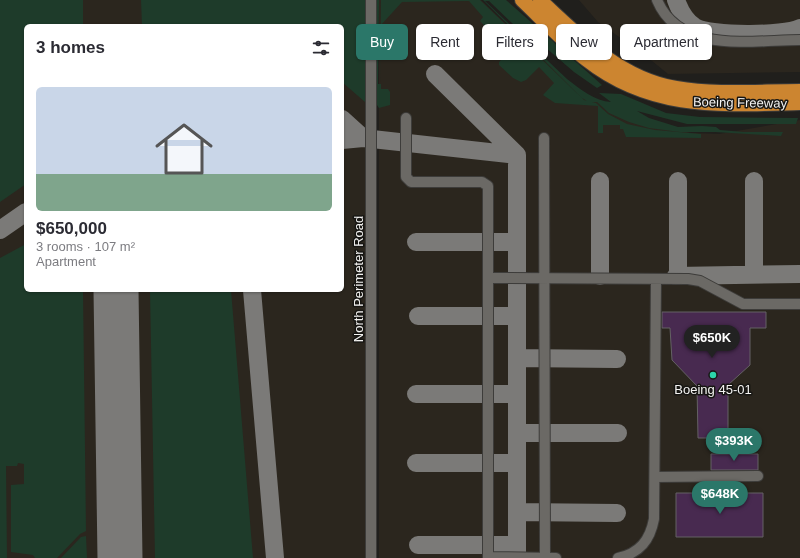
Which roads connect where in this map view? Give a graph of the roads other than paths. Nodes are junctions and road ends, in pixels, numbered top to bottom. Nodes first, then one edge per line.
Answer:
1 (371, 0) edge
2 (522, 0) edge
3 (540, 0) edge
4 (552, 0) edge
5 (658, 0) edge
6 (567, 24) edge
7 (568, 24) edge
8 (796, 42) edge
9 (609, 60) edge
10 (800, 90) edge
11 (800, 103) edge
12 (764, 104) junction
13 (800, 106) edge
14 (406, 118) dead end
15 (544, 138) dead end
16 (488, 278) junction
17 (544, 278) junction
18 (656, 279) junction
19 (800, 304) edge
20 (758, 476) dead end
21 (655, 477) junction
22 (371, 558) edge
23 (488, 558) edge
24 (545, 558) edge
25 (556, 558) edge
26 (618, 558) edge

1 - 22 street, North Perimeter Road
2 - 12 highway, Boeing Freeway
3 - 6 highway, Boeing Freeway
4 - 7 highway
5 - 8 street
9 - 10 highway, Boeing Freeway
11 - 12 highway, Boeing Freeway
12 - 13 highway
14 - 16 street
15 - 17 street
16 - 17 street
16 - 23 street
17 - 18 street
17 - 24 street
18 - 19 street
18 - 21 street
20 - 21 street
21 - 26 street
23 - 24 street
24 - 25 street

